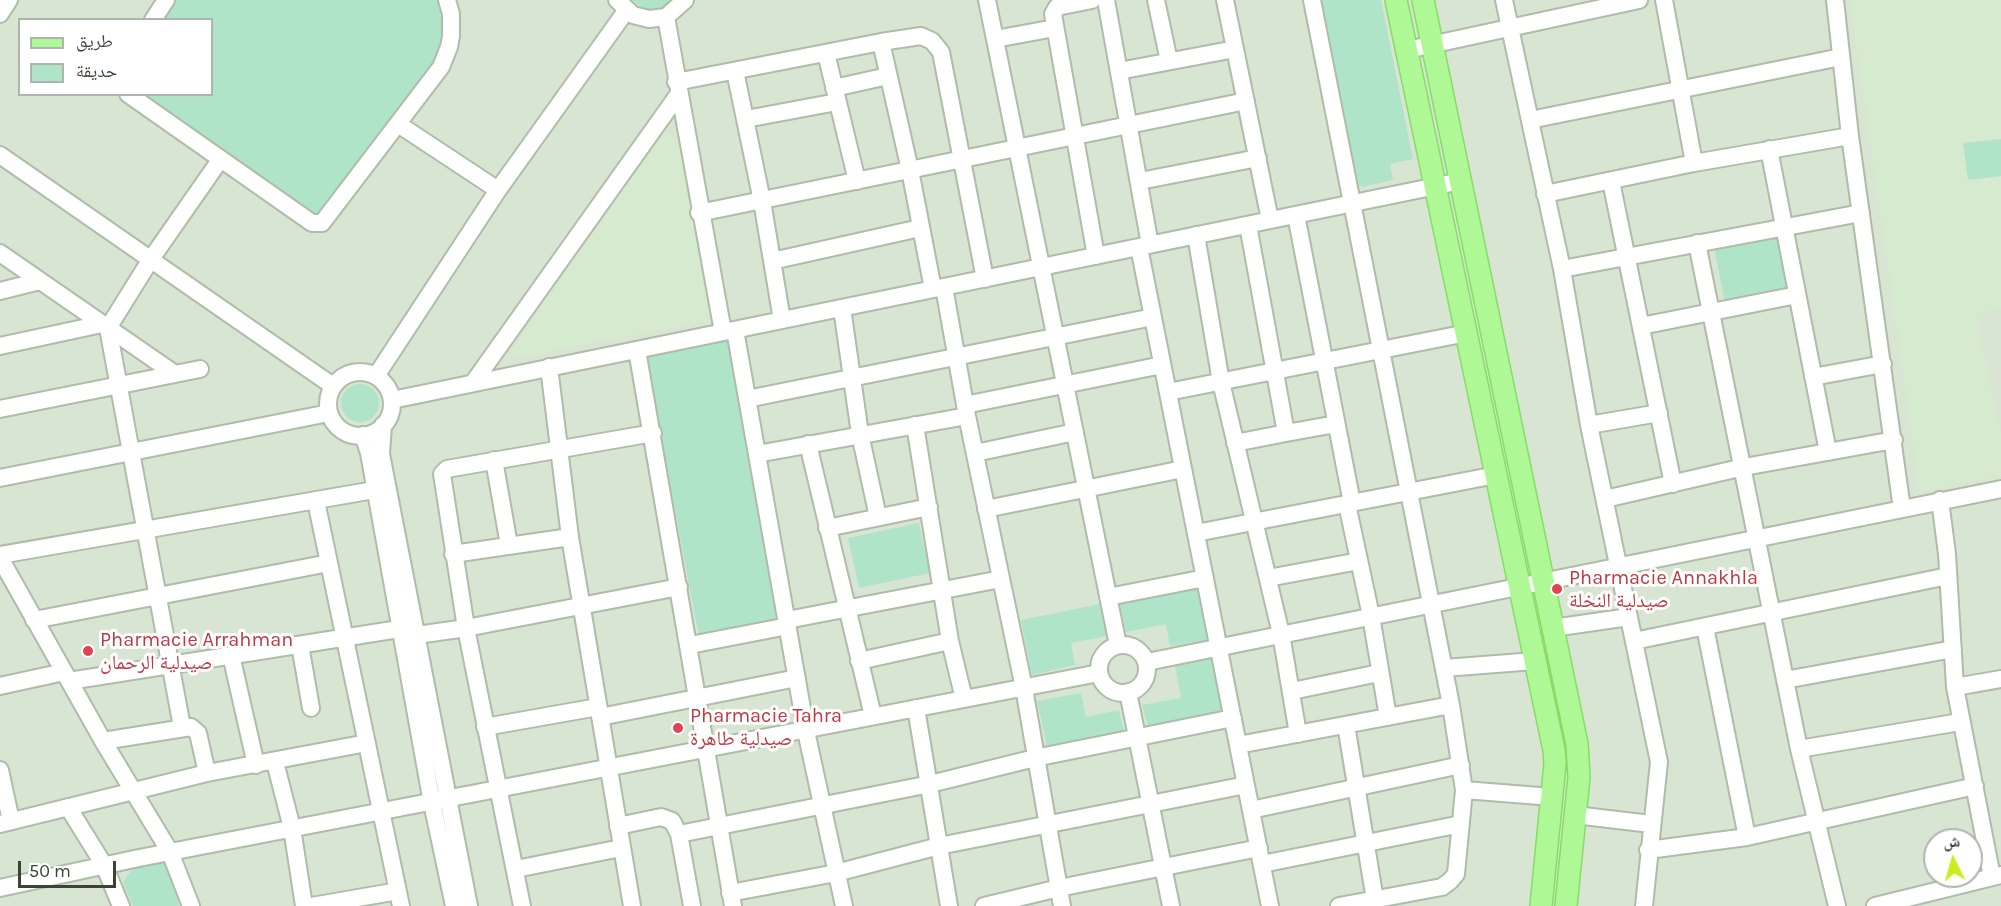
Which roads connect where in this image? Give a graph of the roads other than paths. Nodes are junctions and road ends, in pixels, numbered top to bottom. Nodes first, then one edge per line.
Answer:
1 (9, 0) edge
2 (166, 0) edge
3 (447, 0) edge
4 (987, 0) edge
5 (1092, 0) edge
6 (1106, 0) edge
7 (1156, 0) edge
8 (1225, 0) edge
9 (1312, 0) edge
10 (1396, 0) edge
11 (1423, 0) edge
12 (1504, 0) edge
13 (1639, 0) edge
14 (1664, 0) edge
15 (1835, 0) edge
16 (688, 2) edge
17 (1620, 2) edge
18 (622, 5) edge
19 (0, 14) edge
20 (666, 17) junction
21 (154, 18) edge
22 (1509, 27) junction
23 (1055, 28) junction
24 (995, 39) junction
25 (881, 42) junction
26 (1432, 44) junction
27 (1235, 48) junction
28 (1407, 50) junction
29 (826, 53) junction
30 (1841, 57) junction
31 (1168, 61) junction
32 (735, 71) junction
33 (1119, 71) junction
34 (888, 76) junction
35 (1681, 87) junction
36 (677, 89) junction
37 (835, 95) junction
38 (131, 96) edge
39 (1246, 101) junction
40 (746, 119) junction
41 (1530, 120) junction
42 (398, 124) junction
43 (1130, 126) junction
44 (1076, 136) junction
45 (1850, 136) junction
46 (1017, 148) junction
47 (1769, 148) junction
48 (0, 155) edge
49 (1258, 158) junction
50 (220, 160) junction
51 (962, 160) junction
52 (1694, 163) junction
53 (910, 170) junction
54 (1611, 180) junction
55 (1140, 181) junction
56 (1461, 181) junction
57 (857, 182) junction
58 (1436, 186) junction
59 (498, 190) junction
60 (1545, 194) junction
61 (762, 201) junction
62 (1353, 203) junction
63 (699, 213) junction
64 (1861, 213) junction
65 (1296, 215) junction
66 (1270, 220) junction
67 (1248, 225) junction
68 (1783, 227) junction
69 (920, 228) junction
70 (1196, 235) junction
71 (1697, 243) junction
72 (1144, 246) junction
73 (0, 253) edge
74 (1096, 256) junction
75 (1627, 256) junction
76 (151, 259) junction
77 (772, 261) junction
78 (1041, 267) junction
79 (1562, 269) junction
80 (985, 279) junction
81 (40, 281) junction
82 (938, 288) junction
83 (0, 291) edge
84 (1797, 295) junction
85 (842, 308) junction
86 (1710, 312) junction
87 (1153, 317) junction
88 (782, 320) junction
89 (105, 326) junction
90 (1641, 326) junction
91 (729, 331) junction
92 (1467, 333) junction
93 (1055, 337) junction
94 (0, 346) edge
95 (638, 350) junction
96 (1382, 351) junction
97 (957, 358) junction
98 (1325, 362) junction
99 (1883, 364) junction
100 (1162, 365) junction
101 (549, 368) junction
102 (200, 369) dead end
103 (1274, 372) junction
104 (174, 374) junction
105 (376, 376) junction
106 (850, 376) junction
107 (1813, 377) junction
108 (1221, 382) junction
109 (473, 383) junction
110 (118, 385) junction
111 (1065, 385) junction
112 (333, 386) junction
113 (1168, 392) junction
114 (747, 399) junction
115 (392, 400) junction
116 (0, 409) edge
117 (966, 410) junction
118 (329, 413) junction
119 (1659, 413) junction
120 (1336, 424) junction
121 (383, 425) junction
122 (915, 425) junction
123 (1589, 425) junction
124 (1075, 432) junction
125 (653, 433) junction
126 (1286, 433) junction
127 (860, 434) junction
128 (363, 435) junction
129 (1894, 440) junction
130 (1235, 443) junction
131 (808, 444) junction
132 (132, 450) junction
133 (557, 450) junction
134 (1828, 452) junction
135 (975, 453) junction
136 (757, 454) junction
137 (494, 460) junction
138 (1744, 467) junction
139 (1183, 469) junction
140 (1496, 475) junction
141 (0, 478) edge
142 (1673, 484) junction
143 (2001, 489) edge
144 (374, 490) junction
145 (1086, 490) junction
146 (1410, 492) junction
147 (1605, 499) junction
148 (1940, 500) junction
149 (316, 501) junction
150 (1349, 503) junction
151 (928, 507) junction
152 (987, 508) junction
153 (1902, 509) junction
154 (878, 517) junction
155 (1253, 522) junction
156 (827, 528) junction
157 (146, 530) junction
158 (1196, 533) junction
159 (570, 537) junction
160 (1758, 538) junction
161 (509, 545) junction
162 (453, 554) junction
163 (0, 557) edge
164 (1359, 561) junction
165 (329, 563) junction
166 (1620, 568) junction
167 (1948, 576) junction
168 (1205, 578) junction
169 (1268, 578) junction
170 (1001, 579) junction
171 (1544, 582) junction
172 (679, 587) junction
173 (1520, 587) junction
174 (941, 589) junction
175 (157, 596) junction
176 (1108, 597) junction
177 (581, 604) junction
178 (1431, 605) junction
179 (847, 608) junction
180 (1772, 614) junction
181 (1371, 616) junction
182 (1629, 617) junction
183 (34, 620) junction
184 (787, 623) junction
185 (1705, 627) junction
186 (466, 628) junction
187 (1553, 628) junction
188 (399, 629) junction
189 (1281, 634) junction
190 (417, 635) junction
191 (345, 637) junction
192 (950, 641) junction
193 (1634, 641) junction
194 (300, 645) junction
195 (690, 645) junction
196 (1118, 645) junction
197 (1219, 647) junction
198 (1953, 650) junction
199 (231, 655) junction
200 (859, 661) junction
201 (1535, 661) junction
202 (1147, 662) junction
203 (170, 665) junction
204 (1444, 668) junction
205 (1099, 673) junction
206 (1379, 674) junction
207 (66, 677) junction
208 (797, 678) junction
209 (2001, 679) edge
210 (1785, 680) junction
211 (0, 686) edge
212 (1955, 687) junction
213 (1024, 688) junction
214 (1292, 691) junction
215 (1128, 692) junction
216 (699, 699) junction
217 (964, 699) junction
218 (1451, 705) junction
219 (311, 708) dead end
220 (916, 708) junction
221 (599, 712) junction
222 (873, 716) junction
223 (1388, 717) junction
224 (1233, 718) junction
225 (1960, 723) junction
226 (1346, 725) junction
227 (182, 727) junction
228 (485, 727) junction
229 (806, 731) junction
230 (1298, 734) junction
231 (1137, 737) junction
232 (103, 741) junction
233 (367, 743) junction
234 (1238, 745) junction
235 (707, 748) junction
236 (1799, 749) junction
237 (1035, 758) junction
238 (275, 762) junction
239 (256, 765) junction
240 (1461, 765) junction
241 (608, 768) junction
242 (0, 770) edge
243 (207, 773) junction
244 (930, 784) junction
245 (1246, 785) junction
246 (1975, 786) junction
247 (1357, 788) junction
248 (497, 789) junction
249 (134, 790) junction
250 (1464, 790) junction
251 (1552, 797) junction
252 (440, 802) junction
253 (1150, 803) junction
254 (824, 804) junction
255 (68, 807) junction
256 (1251, 810) junction
257 (381, 811) junction
258 (1575, 815) junction
259 (1818, 820) junction
260 (5, 822) edge
261 (1048, 824) junction
262 (1461, 824) junction
263 (1651, 824) junction
264 (618, 826) junction
265 (718, 826) junction
266 (292, 828) junction
267 (679, 834) junction
268 (1747, 837) junction
269 (1366, 842) junction
270 (939, 846) junction
271 (621, 849) junction
272 (1648, 850) junction
273 (170, 852) junction
274 (1260, 856) junction
275 (104, 865) junction
276 (516, 868) junction
277 (1163, 868) junction
278 (836, 873) junction
279 (1997, 876) edge
280 (0, 888) edge
281 (1059, 888) junction
282 (399, 898) edge
283 (731, 899) edge
284 (1376, 902) edge
285 (121, 906) edge
286 (191, 906) edge
287 (304, 906) edge
288 (312, 906) edge
289 (454, 906) edge
290 (469, 906) edge
291 (522, 906) edge
292 (632, 906) edge
293 (692, 906) edge
294 (844, 906) edge
295 (949, 906) edge
296 (984, 906) edge
297 (1062, 906) edge
298 (1171, 906) edge
299 (1270, 906) edge
300 (1339, 906) edge
301 (1541, 906) edge
302 (1566, 906) edge
303 (1644, 906) edge
304 (1837, 906) edge
305 (1875, 906) edge

1 - 19 street
2 - 21 street
3 - 42 street
4 - 24 street
5 - 23 street
6 - 33 street
7 - 31 street
8 - 27 street
9 - 62 street
10 - 28 main road
11 - 26 main road
12 - 22 street
13 - 17 street
14 - 35 street
15 - 30 street
16 - 20 street
17 - 22 street
18 - 20 street
18 - 59 street
20 - 36 street
22 - 26 street
22 - 41 street
23 - 24 street
23 - 44 street
24 - 46 street
25 - 29 street
25 - 34 street
25 - 51 street
26 - 28 street
26 - 56 main road
27 - 31 street
27 - 39 street
28 - 58 main road
29 - 32 street
29 - 37 street
30 - 35 street
30 - 45 street
31 - 33 street
32 - 36 street
32 - 40 street
33 - 43 street
34 - 37 street
34 - 53 street
35 - 41 street
35 - 52 street
36 - 63 street
36 - 109 street
37 - 40 street
37 - 57 street
38 - 50 street
39 - 43 street
39 - 49 street
40 - 61 street
41 - 60 street
42 - 50 street
42 - 59 street
43 - 44 street
43 - 55 street
44 - 46 street
44 - 74 street
45 - 47 street
45 - 64 street
46 - 51 street
46 - 78 street
47 - 52 street
47 - 68 street
48 - 76 street
49 - 55 street
49 - 66 street
50 - 76 street
51 - 53 street
51 - 80 street
52 - 54 street
53 - 57 street
53 - 69 street
54 - 60 street
54 - 75 street
55 - 72 street
56 - 58 street
56 - 171 main road
57 - 61 street
58 - 62 street
58 - 92 main road
59 - 105 street
60 - 79 street
61 - 63 street
61 - 77 street
62 - 65 street
62 - 96 street
63 - 91 street
64 - 68 street
64 - 99 street
65 - 66 street
65 - 98 street
66 - 67 street
67 - 70 street
67 - 103 street
68 - 71 street
68 - 84 street
69 - 77 street
69 - 82 street
70 - 72 street
70 - 108 street
71 - 75 street
71 - 86 street
72 - 74 street
72 - 87 street
73 - 81 street
74 - 78 street
75 - 79 street
75 - 90 street
76 - 89 street
76 - 112 street
77 - 88 street
78 - 80 street
78 - 93 street
79 - 123 street
80 - 82 street
81 - 83 street
81 - 89 street
82 - 85 street
82 - 97 street
84 - 86 street
84 - 107 street
85 - 88 street
85 - 106 street
86 - 90 street
86 - 138 street
87 - 93 street
87 - 100 street
88 - 91 street
89 - 94 street
89 - 104 street
89 - 110 street
90 - 119 street
91 - 95 street
91 - 114 street
92 - 96 street
92 - 140 main road
93 - 97 street
93 - 111 street
95 - 101 street
95 - 125 street
96 - 98 street
96 - 146 street
97 - 106 street
97 - 117 street
98 - 103 street
98 - 120 street
99 - 107 street
99 - 129 street
100 - 111 street
100 - 113 street
101 - 109 street
101 - 133 street
102 - 104 street
103 - 108 street
103 - 126 street
104 - 110 street
105 - 112 street
105 - 115 street
106 - 114 street
106 - 127 street
107 - 134 street
108 - 113 street
108 - 130 street
109 - 115 street
110 - 116 street
110 - 132 street
111 - 117 street
111 - 124 street
112 - 118 street
113 - 139 street
114 - 136 street
115 - 121 street
117 - 122 street
117 - 135 street
118 - 128 street
118 - 132 street
119 - 123 street
119 - 142 street
120 - 126 street
120 - 150 street
121 - 128 street
121 - 190 street
122 - 127 street
122 - 151 street
123 - 147 street
124 - 135 street
124 - 145 street
125 - 133 street
125 - 172 street
126 - 130 street
127 - 131 street
127 - 154 street
128 - 144 street
129 - 134 street
129 - 153 street
130 - 155 street
131 - 136 street
131 - 156 street
132 - 141 street
132 - 157 street
133 - 137 street
133 - 159 street
134 - 138 street
135 - 152 street
136 - 184 street
137 - 161 street
137 - 162 street
138 - 142 street
138 - 160 street
139 - 145 street
139 - 158 street
140 - 146 street
140 - 173 main road
142 - 147 street
143 - 148 street
144 - 149 street
144 - 188 street
145 - 152 street
145 - 176 street
146 - 150 street
146 - 178 street
147 - 166 street
148 - 153 street
148 - 167 street
149 - 157 street
149 - 165 street
150 - 155 street
150 - 164 street
151 - 154 street
151 - 174 street
152 - 170 street
153 - 160 street
154 - 156 street
155 - 158 street
155 - 169 street
156 - 179 street
157 - 163 street
157 - 175 street
158 - 168 street
159 - 161 street
159 - 177 street
160 - 166 street
160 - 180 street
161 - 162 street
162 - 186 street
163 - 183 street
164 - 169 street
164 - 181 street
165 - 175 street
165 - 191 street
166 - 171 street
166 - 182 street
167 - 180 street
167 - 198 street
168 - 176 street
168 - 197 street
169 - 189 street
170 - 174 street
170 - 213 street
171 - 173 street
171 - 187 main road
172 - 177 street
172 - 195 street
173 - 178 street
173 - 201 main road
174 - 179 street
174 - 192 street
175 - 183 street
175 - 203 street
176 - 196 street
177 - 186 street
177 - 221 street
178 - 181 street
178 - 204 street
179 - 184 street
179 - 200 street
180 - 185 street
180 - 210 street
181 - 189 street
181 - 206 street
182 - 187 street
182 - 193 street
183 - 207 street
184 - 195 street
184 - 208 street
185 - 193 street
185 - 268 street
186 - 190 street
186 - 228 street
187 - 258 main road
188 - 190 street
188 - 191 street
188 - 252 street
189 - 197 street
189 - 214 street
190 - 252 street
191 - 194 street
191 - 233 street
192 - 200 street
192 - 217 street
193 - 263 street
194 - 199 street
194 - 219 street
195 - 216 street
196 - 202 street
196 - 205 street
197 - 202 street
197 - 224 street
198 - 210 street
198 - 212 street
199 - 203 street
199 - 239 street
200 - 222 street
201 - 204 street
201 - 251 main road
202 - 215 street
203 - 207 street
203 - 227 street
204 - 218 street
205 - 213 street
205 - 215 street
206 - 214 street
206 - 223 street
207 - 211 street
207 - 232 street
208 - 216 street
208 - 229 street
209 - 212 street
210 - 236 street
212 - 225 street
213 - 217 street
213 - 237 street
214 - 230 street
215 - 231 street
216 - 221 street
216 - 235 street
217 - 220 street
218 - 223 street
218 - 240 street
220 - 222 street
220 - 244 street
221 - 228 street
221 - 241 street
222 - 229 street
223 - 226 street
224 - 231 street
224 - 234 street
225 - 236 street
225 - 246 street
226 - 230 street
226 - 247 street
227 - 232 street
227 - 243 street
228 - 248 street
229 - 235 street
229 - 254 street
230 - 234 street
231 - 237 street
231 - 253 street
232 - 249 street
233 - 238 street
233 - 257 street
234 - 245 street
235 - 241 street
235 - 265 street
236 - 259 street
237 - 244 street
237 - 261 street
238 - 239 street
238 - 266 street
239 - 243 street
240 - 247 street
240 - 250 street
241 - 248 street
241 - 264 street
242 - 260 street
243 - 249 street
244 - 254 street
244 - 270 street
245 - 253 street
245 - 256 street
246 - 259 street
246 - 279 street
247 - 256 street
247 - 269 street
248 - 252 street
248 - 276 street
249 - 255 street
249 - 273 street
250 - 251 street
250 - 262 street
251 - 301 main road
252 - 257 street
252 - 289 street
252 - 290 street
253 - 261 street
253 - 277 street
254 - 265 street
254 - 278 street
255 - 260 street
255 - 275 street
256 - 274 street
257 - 266 street
257 - 282 street
258 - 263 street
258 - 302 main road
259 - 268 street
259 - 304 street
261 - 270 street
261 - 281 street
262 - 269 street
262 - 284 street
263 - 272 street
264 - 267 street
264 - 271 street
265 - 267 street
265 - 283 street
266 - 273 street
266 - 287 street
267 - 293 street
268 - 272 street
269 - 274 street
269 - 284 street
270 - 278 street
270 - 295 street
271 - 276 street
271 - 292 street
272 - 303 street
273 - 275 street
273 - 286 street
274 - 277 street
274 - 299 street
275 - 280 street
275 - 285 street
276 - 291 street
277 - 281 street
277 - 298 street
278 - 283 street
278 - 294 street
279 - 305 street
281 - 296 street
281 - 297 street
282 - 288 street
284 - 300 street

